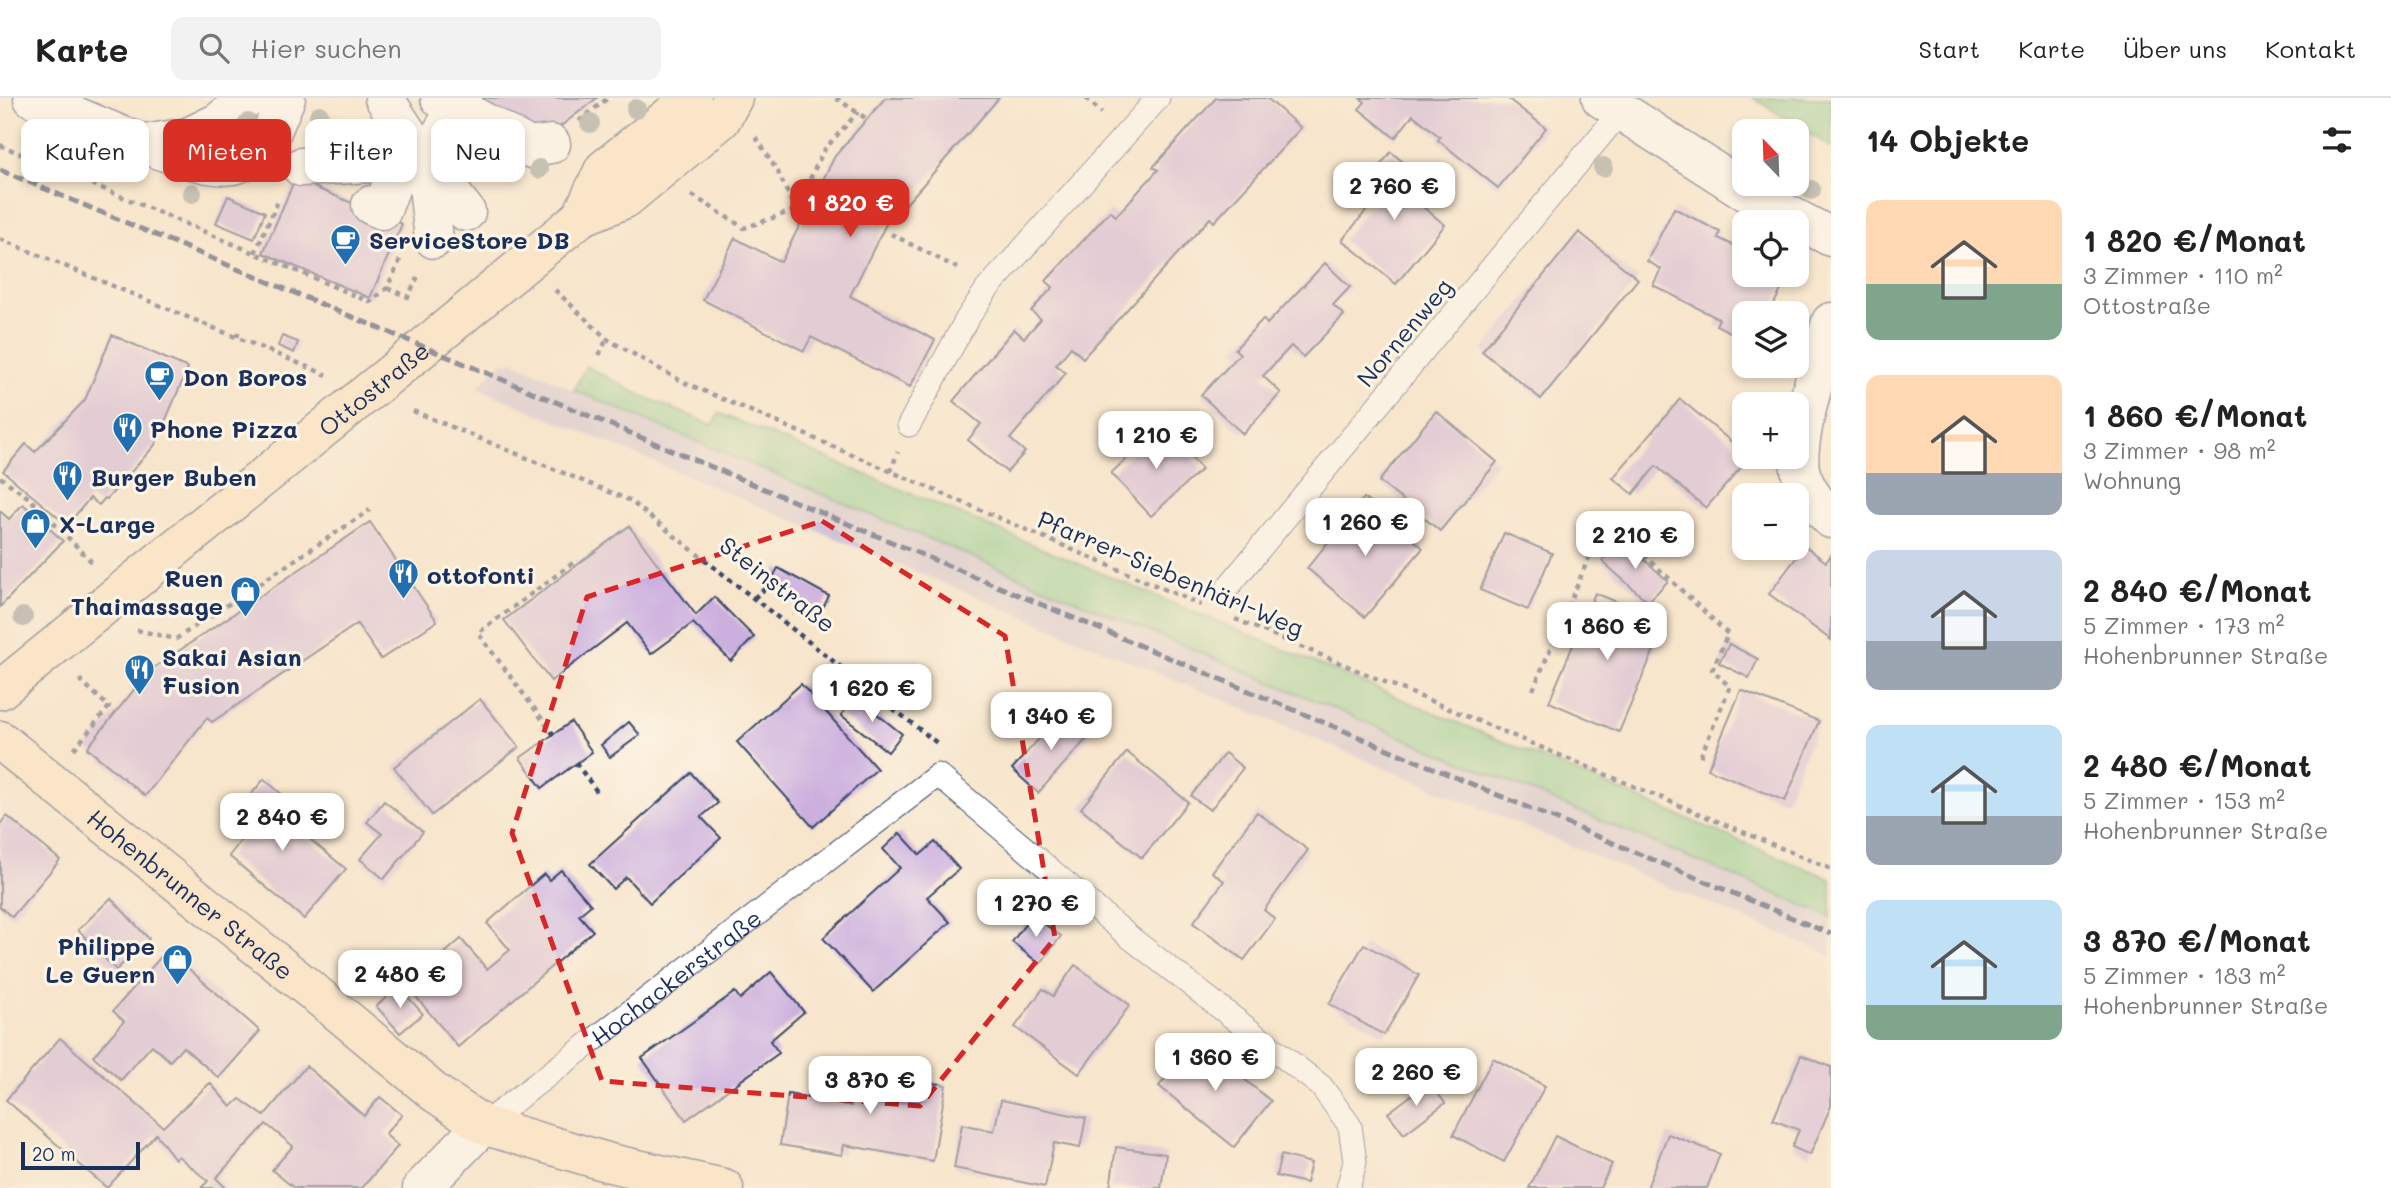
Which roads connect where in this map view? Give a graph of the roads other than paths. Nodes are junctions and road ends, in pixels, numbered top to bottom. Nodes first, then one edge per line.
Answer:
1 (33, 98) edge
2 (248, 98) edge
3 (286, 98) edge
4 (374, 98) edge
5 (384, 98) edge
6 (692, 98) edge
7 (733, 98) edge
8 (1158, 98) edge
9 (454, 101) edge
10 (1611, 105) edge
11 (84, 119) edge
12 (149, 143) edge
13 (149, 145) edge
14 (418, 187) junction
15 (581, 217) junction
16 (1831, 237) edge
17 (434, 239) dead end
18 (1831, 322) edge
19 (909, 425) dead end
20 (1831, 519) edge
21 (1228, 587) dead end
22 (0, 690) edge
23 (0, 740) edge
24 (483, 1125) junction
25 (422, 1188) edge
26 (724, 1188) edge
27 (1348, 1188) edge

1 - 11 street
2 - 12 street
3 - 13 street
4 - 14 street
5 - 14 street
6 - 15 street, Ottostraße
7 - 15 street, Ottostraße
8 - 19 lane
9 - 14 street
9 - 14 street
10 - 16 street
10 - 21 lane, Nornenweg
14 - 17 street
15 - 22 street, Ottostraße
18 - 20 street
23 - 24 street, Hohenbrunner Straße
24 - 25 street, Hochackerstraße
24 - 26 street, Hohenbrunner Straße
24 - 27 lane, Hochackerstraße

